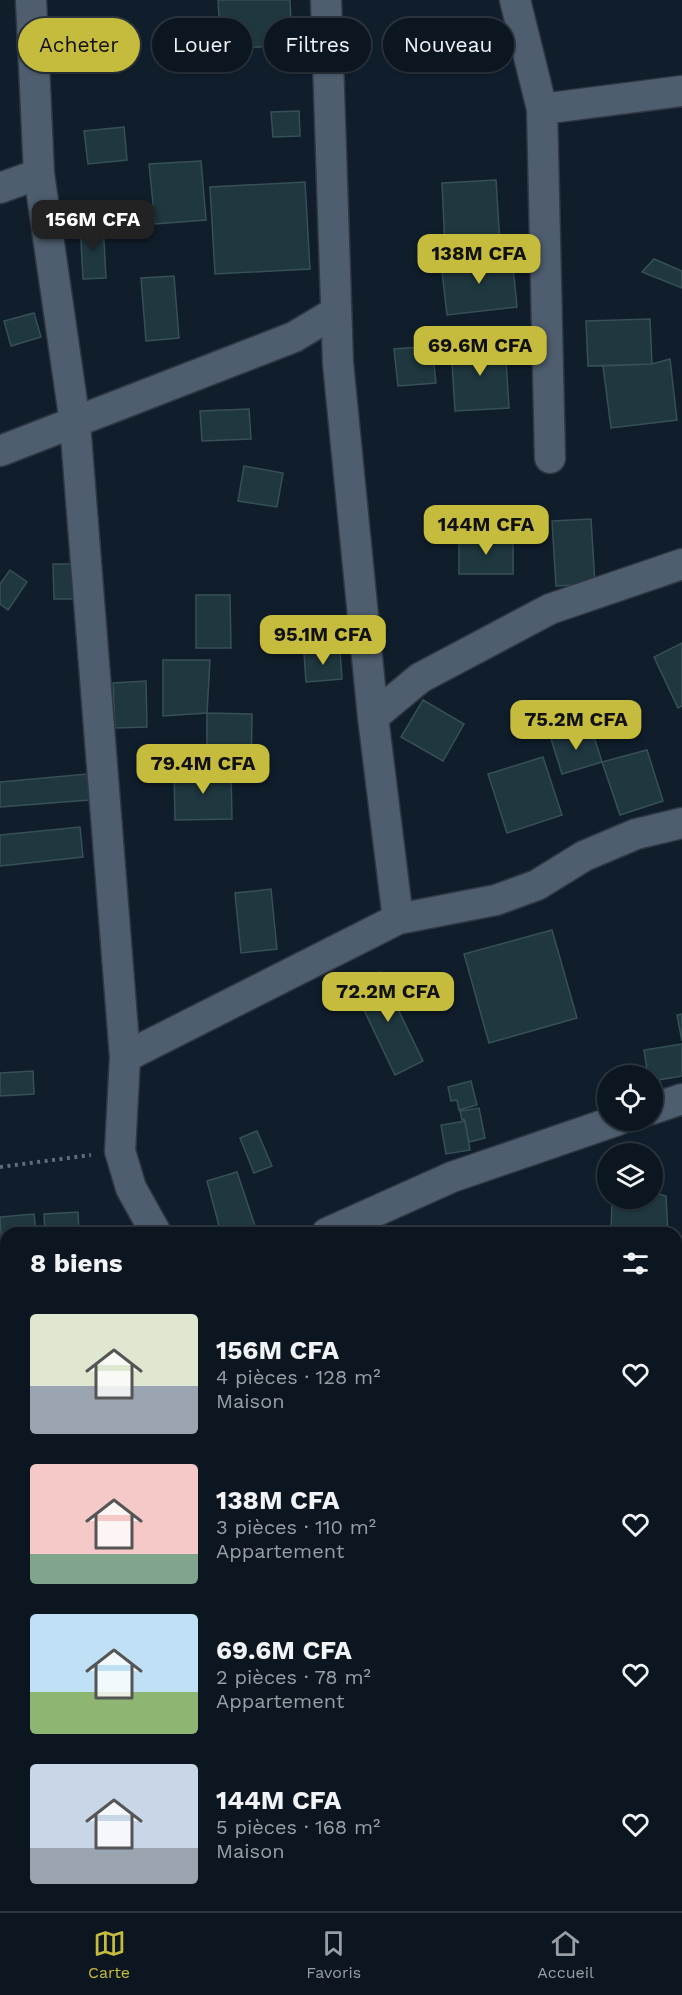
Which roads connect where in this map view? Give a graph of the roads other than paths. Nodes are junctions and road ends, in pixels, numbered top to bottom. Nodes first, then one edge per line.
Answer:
1 (31, 0) edge
2 (326, 0) edge
3 (515, 0) edge
4 (682, 91) edge
5 (542, 109) junction
6 (39, 174) junction
7 (0, 188) edge
8 (334, 313) junction
9 (294, 338) junction
10 (338, 363) junction
11 (75, 423) junction
12 (0, 451) edge
13 (550, 458) dead end
14 (682, 564) edge
15 (368, 664) junction
16 (420, 678) junction
17 (373, 717) junction
18 (682, 823) edge
19 (398, 919) junction
20 (125, 1057) junction
21 (682, 1099) edge
22 (663, 1105) edge
23 (597, 1127) edge
24 (153, 1227) edge
25 (340, 1227) edge

1 - 6 street
2 - 8 street
3 - 5 street
4 - 5 street
5 - 13 street
6 - 7 street
6 - 11 street
8 - 9 street
8 - 10 street
9 - 10 street
9 - 11 street
10 - 15 street
11 - 12 street
11 - 20 street
14 - 16 street
15 - 16 street
15 - 17 street
16 - 17 street
17 - 19 street
18 - 19 street
19 - 20 street
20 - 24 street
21 - 22 street
23 - 25 street

